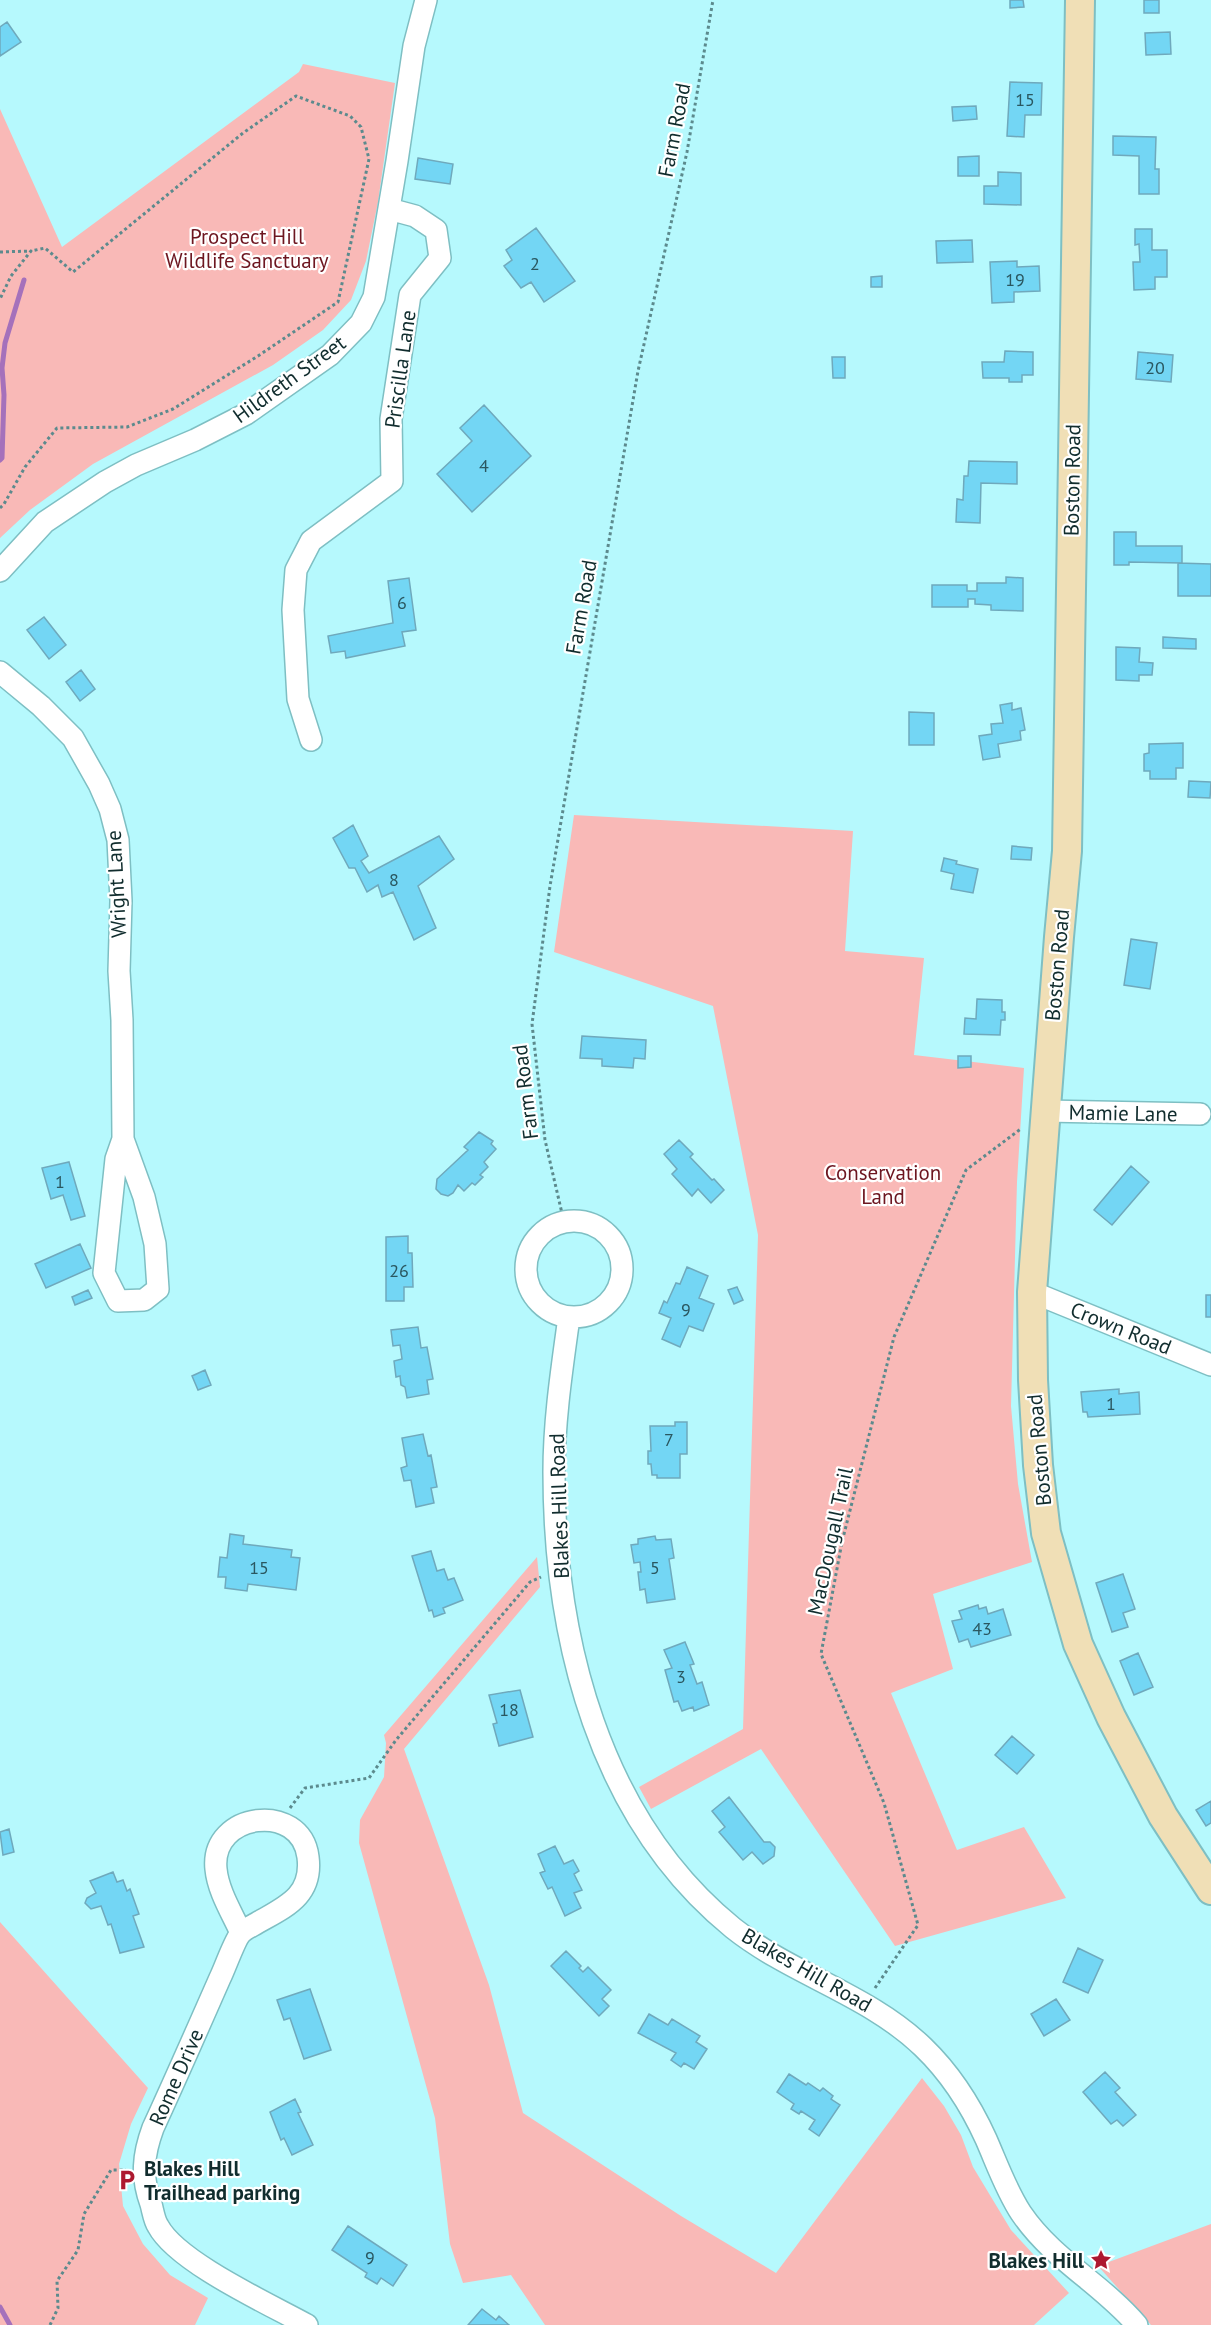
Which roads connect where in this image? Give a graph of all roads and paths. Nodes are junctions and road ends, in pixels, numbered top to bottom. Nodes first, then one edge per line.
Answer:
1 (426, 0) edge
2 (713, 0) edge
3 (1080, 0) edge
4 (389, 209) junction
5 (31, 251) junction
6 (0, 252) edge
7 (0, 299) edge
8 (0, 508) edge
9 (0, 571) edge
10 (0, 672) edge
11 (310, 740) dead end
12 (1045, 1111) junction
13 (1200, 1114) dead end
14 (123, 1139) junction
15 (564, 1222) junction
16 (1032, 1292) junction
17 (569, 1317) junction
18 (1211, 1365) edge
19 (560, 1570) junction
20 (280, 1822) junction
21 (1211, 1890) edge
22 (241, 1933) junction
23 (865, 2003) junction
24 (143, 2169) junction
25 (50, 2325) edge
26 (307, 2325) edge
27 (1137, 2325) edge

1 - 4 street, Hildreth Street
2 - 15 path, Farm Road
3 - 12 main road, Boston Road
4 - 9 street, Hildreth Street
4 - 11 street, Priscilla Lane
5 - 6 path
5 - 7 path
5 - 8 path
10 - 14 street, Wright Lane
12 - 13 street, Mamie Lane
12 - 16 main road, Boston Road
12 - 23 path, MacDougall Trail
14 - 14 street, Wright Lane
15 - 17 street
15 - 17 street
16 - 18 street, Crown Road
16 - 21 main road, Boston Road
17 - 19 street, Blakes Hill Road
19 - 20 path
19 - 23 street, Blakes Hill Road
20 - 22 street
20 - 22 street
22 - 24 street, Rome Drive
23 - 27 street, Blakes Hill Road
24 - 25 path
24 - 26 street, Rome Drive

